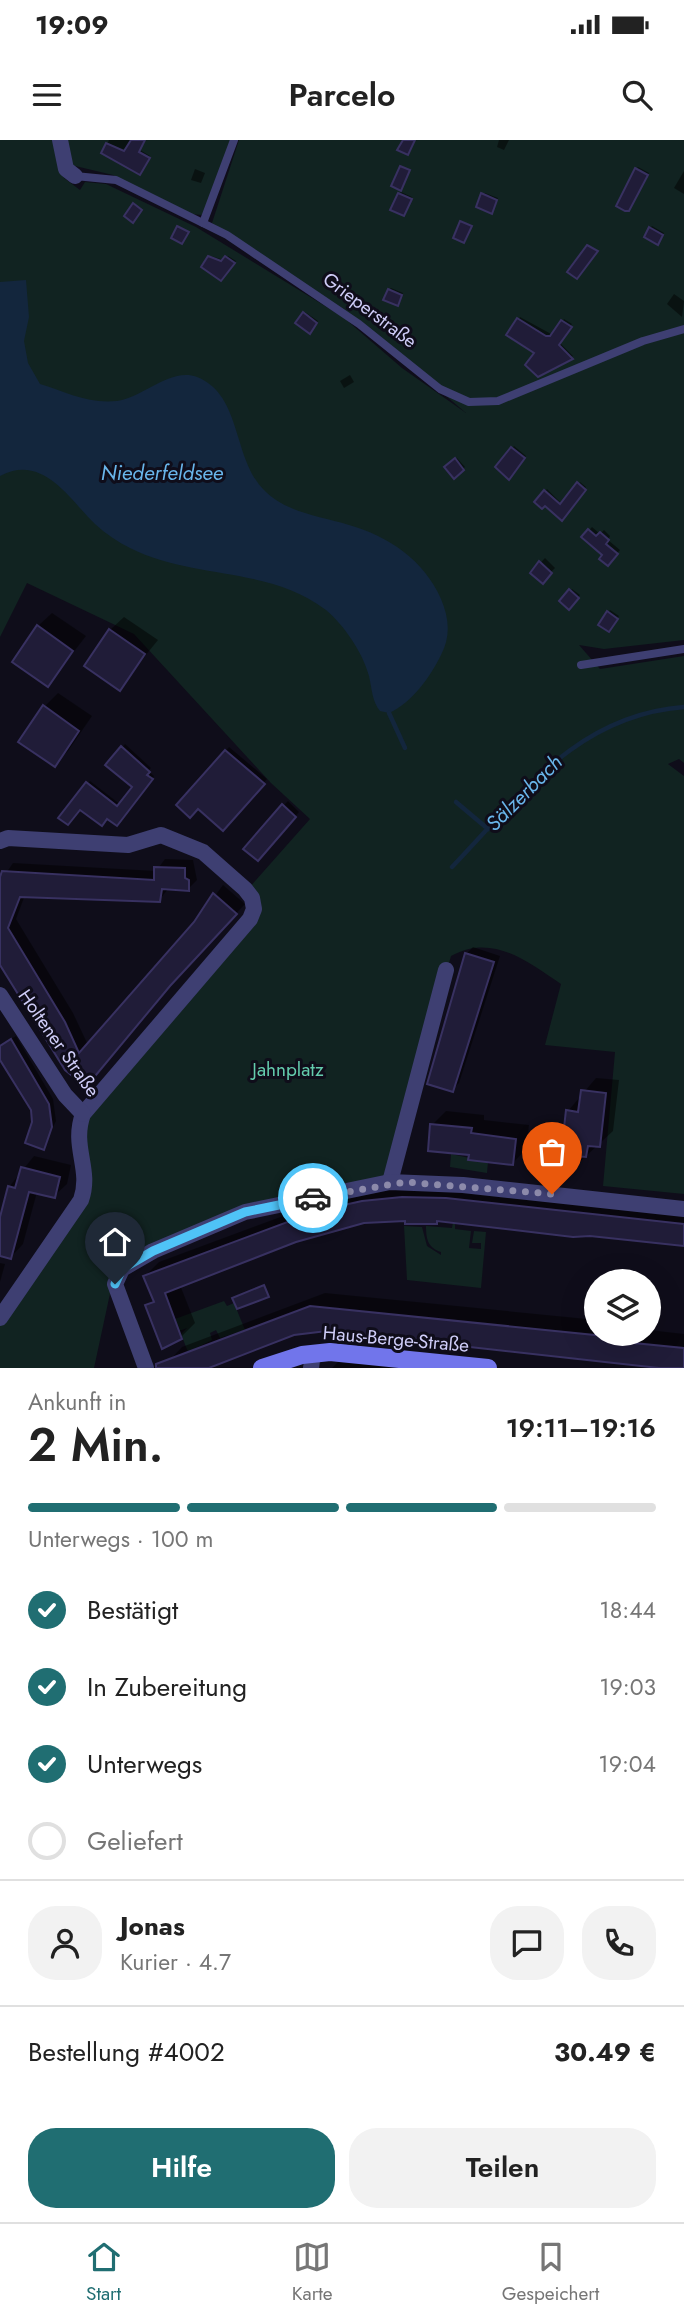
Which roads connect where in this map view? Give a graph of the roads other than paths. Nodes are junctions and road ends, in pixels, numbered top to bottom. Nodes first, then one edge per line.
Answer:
1 (60, 140) edge
2 (234, 140) edge
3 (75, 176) joint
4 (203, 223) junction
5 (684, 329) edge
6 (684, 649) edge
7 (581, 665) dead end
8 (0, 841) edge
9 (446, 970) dead end
10 (0, 995) edge
11 (6, 1019) edge
12 (83, 1114) junction
13 (390, 1182) junction
14 (684, 1209) edge
15 (0, 1318) edge
16 (312, 1360) edge
17 (146, 1368) edge
18 (262, 1368) edge
19 (488, 1368) edge

1 - 3 street, Grieperstraße
2 - 4 lane
3 - 4 lane, Grieperstraße
4 - 5 lane, Grieperstraße
6 - 7 lane
8 - 12 street
9 - 13 street
10 - 11 street, Holtener Straße
11 - 12 street, Holtener Straße
12 - 15 street
13 - 14 street
13 - 17 street
16 - 18 main road, Haus-Berge-Straße
16 - 19 main road, Haus-Berge-Straße

